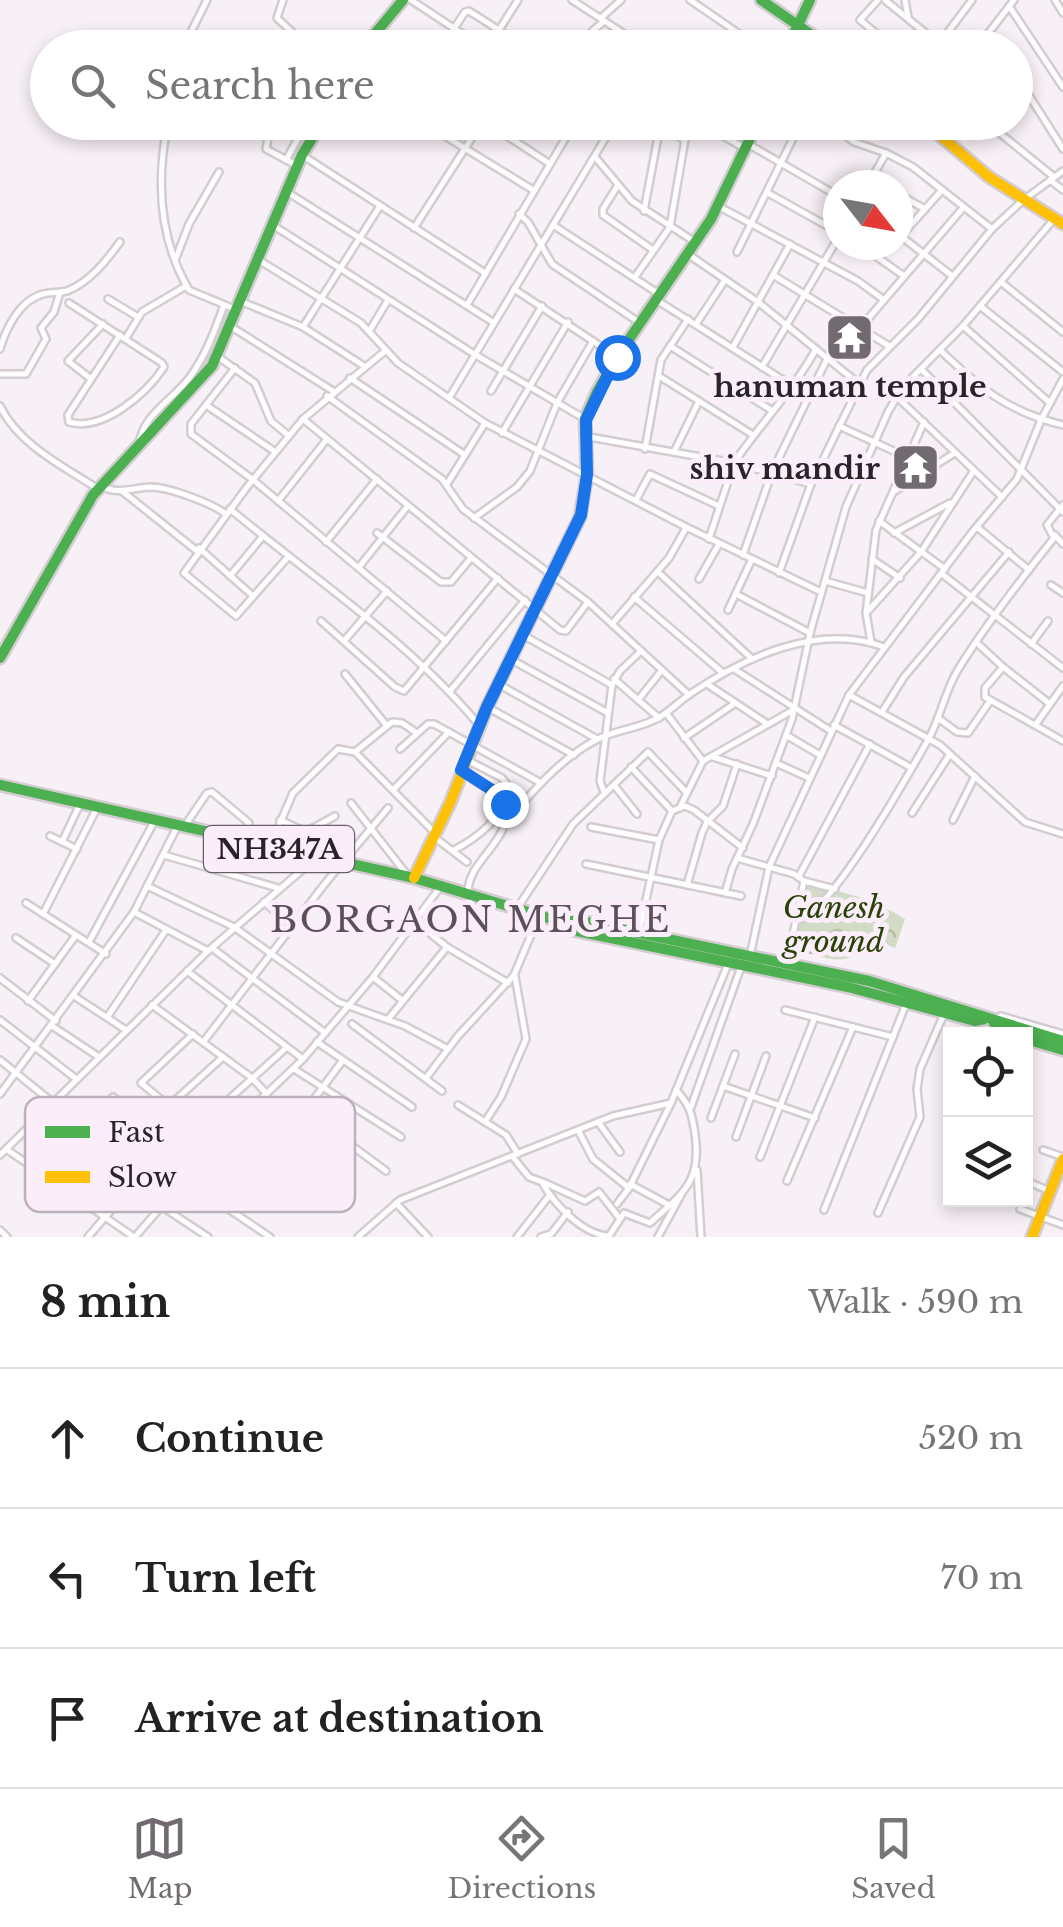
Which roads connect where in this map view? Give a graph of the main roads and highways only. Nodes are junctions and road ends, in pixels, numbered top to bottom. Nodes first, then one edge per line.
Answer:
1 (403, 0) edge
2 (760, 0) edge
3 (810, 0) edge
4 (796, 24) junction
5 (378, 30) edge
6 (794, 30) edge
7 (805, 30) edge
8 (312, 140) edge
9 (750, 140) edge
10 (946, 140) edge
11 (1058, 222) edge
12 (0, 658) edge
13 (0, 784) edge
14 (411, 878) junction
15 (556, 920) junction
16 (746, 958) junction
17 (908, 997) junction
18 (990, 1021) junction
19 (996, 1027) edge
20 (1063, 1038) edge
21 (1033, 1041) edge
22 (1063, 1050) edge
23 (1063, 1158) edge
24 (1056, 1190) edge
25 (1032, 1237) edge

1 - 5 main road
2 - 4 main road
3 - 4 main road
4 - 6 main road
4 - 7 main road
8 - 12 main road
9 - 14 main road
10 - 11 main road
13 - 14 main road, NH347A
14 - 15 main road, NH347A
15 - 16 main road, NH347A
15 - 16 main road, NH347A
16 - 17 main road, NH347A
16 - 17 main road, NH347A
17 - 18 main road, NH347A
17 - 18 main road, NH347A
18 - 19 main road
18 - 20 main road, NH347A
21 - 22 main road
23 - 24 main road
24 - 25 main road

